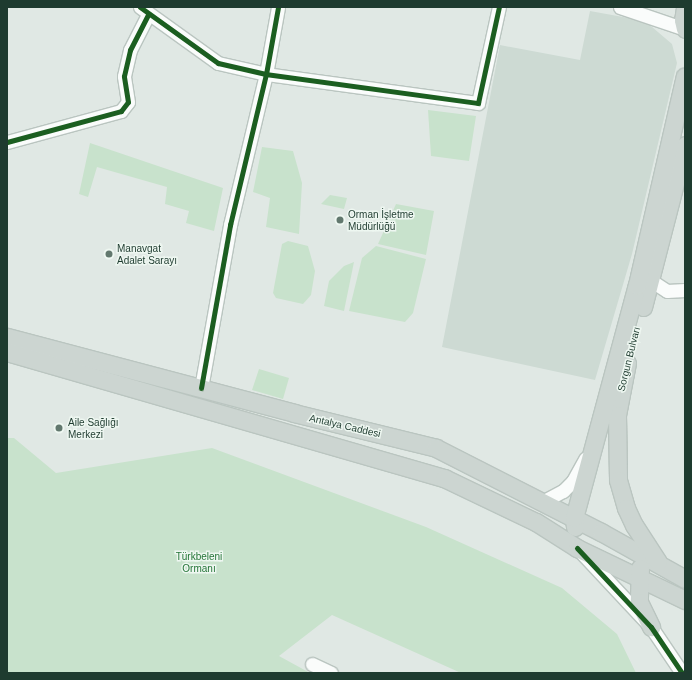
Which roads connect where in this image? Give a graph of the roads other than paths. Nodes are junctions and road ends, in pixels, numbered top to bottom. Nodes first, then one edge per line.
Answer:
1 (278, 7) edge
2 (499, 7) edge
3 (620, 7) edge
4 (685, 8) edge
5 (144, 11) edge
6 (685, 29) edge
7 (266, 74) junction
8 (685, 76) edge
9 (7, 142) edge
10 (685, 145) edge
11 (650, 280) junction
12 (685, 290) edge
13 (7, 337) edge
14 (7, 352) edge
15 (201, 388) junction
16 (592, 446) junction
17 (542, 502) junction
18 (574, 518) junction
19 (634, 525) junction
20 (577, 548) junction
21 (639, 553) junction
22 (662, 567) junction
23 (641, 578) junction
24 (685, 580) edge
25 (685, 600) edge
26 (651, 627) junction
27 (312, 664) dead end
28 (331, 673) edge
29 (682, 673) edge

1 - 7 street
2 - 7 street
3 - 6 street
4 - 6 main road
5 - 7 street
5 - 9 street
7 - 15 street
8 - 16 main road, Sorgun Bulvarı
10 - 11 main road, Sorgun Bulvarı
11 - 12 street
11 - 19 main road, Sorgun Bulvarı
13 - 15 main road, Antalya Caddesi
14 - 20 main road, Antalya Caddesi
15 - 17 main road, Antalya Caddesi
16 - 17 street, Sorgun Bulvarı
16 - 18 main road, Sorgun Bulvarı
17 - 18 main road, Antalya Caddesi
18 - 20 main road, Sorgun Bulvarı
18 - 21 main road, Antalya Caddesi
19 - 21 main road
19 - 22 main road, Sorgun Bulvarı
20 - 23 main road, Antalya Caddesi
20 - 26 street
21 - 22 main road, Antalya Caddesi
21 - 23 main road
22 - 24 main road, Antalya Caddesi
23 - 25 main road, Antalya Caddesi
23 - 26 main road
26 - 29 street
27 - 28 street

